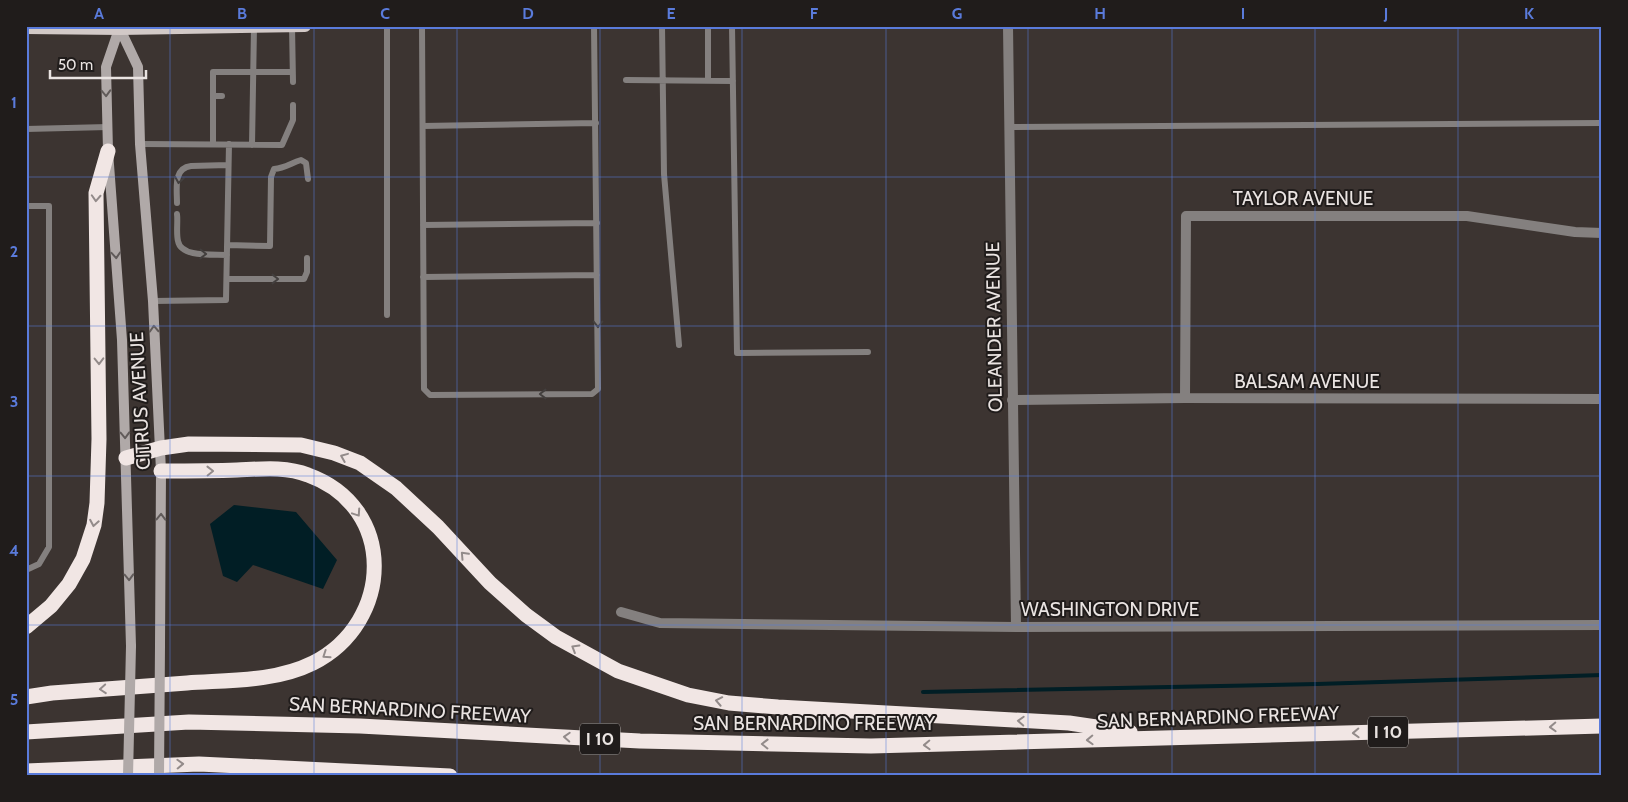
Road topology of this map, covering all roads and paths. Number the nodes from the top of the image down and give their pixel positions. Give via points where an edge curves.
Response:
1 (292, 26) edge
2 (305, 26) edge
3 (388, 26) edge
4 (422, 26) edge
5 (594, 26) edge
6 (662, 26) edge
7 (708, 26) edge
8 (732, 26) edge
9 (1008, 26) edge
10 (41, 27) edge
11 (222, 27) edge
12 (254, 27) edge
13 (26, 28) edge
14 (120, 28) edge
15 (253, 72) junction
16 (292, 72) junction
17 (626, 80) dead end
18 (663, 80) junction
19 (708, 80) junction
20 (733, 81) junction
21 (293, 82) dead end
22 (213, 96) junction
23 (222, 96) dead end
24 (293, 105) dead end
25 (213, 118) junction
26 (222, 118) dead end
27 (596, 123) junction
28 (1602, 123) edge
29 (423, 126) junction
30 (108, 127) junction
31 (1009, 127) junction
32 (26, 129) edge
33 (140, 144) junction
34 (213, 144) junction
35 (228, 144) junction
36 (252, 145) junction
37 (108, 151) junction
38 (228, 165) junction
39 (308, 179) dead end
40 (177, 203) dead end
41 (26, 206) edge
42 (178, 214) dead end
43 (597, 223) junction
44 (423, 225) junction
45 (1602, 233) edge
46 (227, 245) junction
47 (227, 254) junction
48 (308, 258) dead end
49 (598, 275) junction
50 (423, 277) junction
51 (227, 279) junction
52 (153, 302) junction
53 (387, 315) dead end
54 (679, 345) dead end
55 (868, 352) dead end
56 (1185, 398) junction
57 (1602, 399) edge
58 (1012, 400) junction
59 (160, 448) junction
60 (126, 458) junction
61 (161, 471) junction
62 (26, 570) edge
63 (621, 612) dead end
64 (1602, 625) edge
65 (26, 627) edge
66 (1016, 627) junction
67 (26, 697) edge
68 (1602, 726) edge
69 (26, 732) edge
70 (1174, 738) junction
71 (26, 771) edge
72 (128, 776) edge
73 (158, 776) edge
74 (450, 776) edge

1 - 2 main road
1 - 12 main road
1 - 16 lane
3 - 53 lane
4 - 29 lane
5 - 27 lane
6 - 18 lane
7 - 19 lane
8 - 20 lane
9 - 31 street, OLEANDER AVENUE
10 - 13 main road
10 - 14 main road
11 - 12 main road
11 - 14 main road
12 - 15 lane
14 -> 30 main road, CITRUS AVENUE via 106,67
14 - 33 main road, CITRUS AVENUE via 138,67
15 - 16 lane
15 - 22 lane via 213,72
15 - 36 lane
16 - 21 lane
17 - 18 lane
18 - 19 lane
18 - 54 lane via 664,174
19 - 20 lane
20 - 55 lane via 737,353
22 - 23 lane
22 - 25 lane
24 - 36 lane via 293,120 282,145
25 - 26 lane
25 - 34 lane
27 - 29 lane
27 - 43 lane
28 - 31 lane
29 - 44 lane
30 - 32 lane
30 - 37 main road, CITRUS AVENUE
31 - 58 street, OLEANDER AVENUE
33 - 34 lane
33 - 52 main road, CITRUS AVENUE
34 - 35 lane
35 - 36 lane
35 - 38 lane
37 -> 60 main road, CITRUS AVENUE via 122,340
37 -> 65 highway via 96,193 98,503 83,559 69,584 51,606
38 -> 40 lane via 191,166 180,170
38 - 46 lane
39 - 46 lane via 306,163 301,160 289,167 274,169 271,177 270,246
41 - 62 lane via 49,206 49,547 39,564
42 -> 47 lane via 181,248 190,254
43 - 44 lane
43 - 49 lane
44 - 50 lane
45 - 56 street, TAYLOR AVENUE via 1467,216 1186,216
46 - 47 lane
47 - 51 lane
51 -> 48 lane via 304,279 308,272
49 - 50 lane
49 -> 50 lane via 598,389 592,394 430,395 424,389
51 - 52 lane via 226,300
59 -> 52 main road, CITRUS AVENUE
56 - 57 street, BALSAM AVENUE
56 - 58 street, BALSAM AVENUE
58 - 66 street, OLEANDER AVENUE
59 - 60 highway
59 - 61 main road, CITRUS AVENUE
70 -> 59 highway via 1069,723 778,707 729,703 688,695 618,670 556,637 490,583 396,488 360,463 301,445 198,443
60 -> 72 main road, CITRUS AVENUE, bridge via 131,646
61 -> 67 highway via 283,470 313,477 337,491 360,517 374,551 374,583 362,618 329,653 282,674
73 -> 61 main road, CITRUS AVENUE, bridge
63 - 66 street, WASHINGTON DRIVE via 660,623
64 - 66 street, WASHINGTON DRIVE
68 -> 70 highway, SAN BERNARDINO FREEWAY / I 10
70 -> 69 highway, SAN BERNARDINO FREEWAY / I 10 via 871,746 640,741 360,726 190,722
71 -> 74 highway via 199,764

